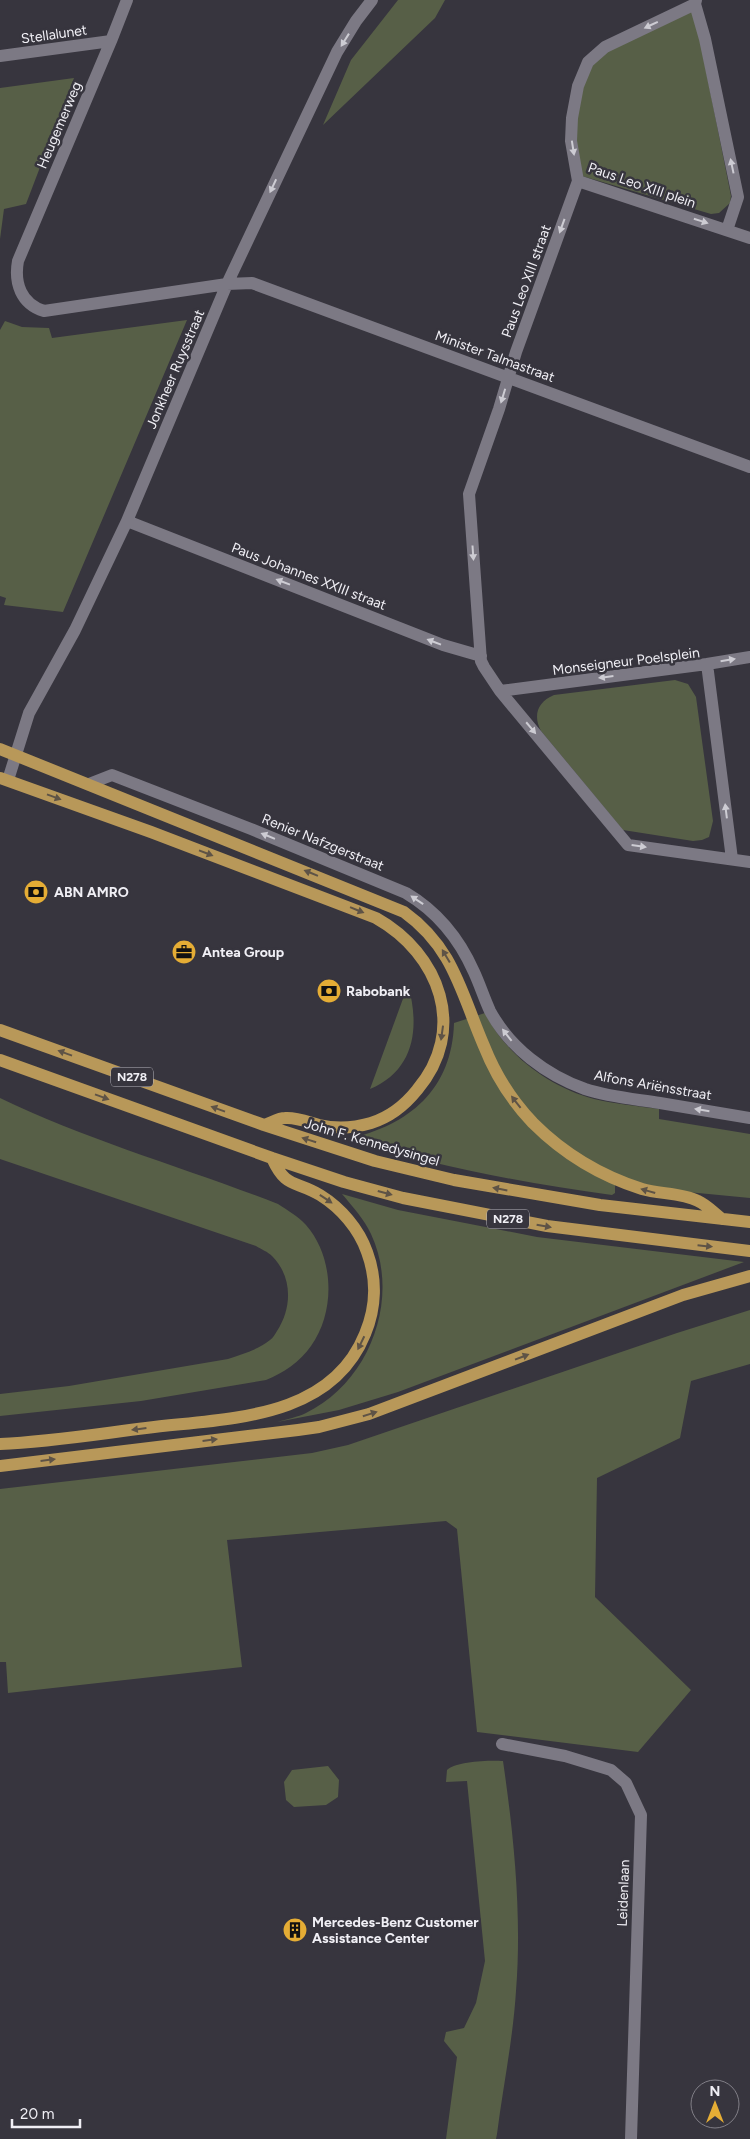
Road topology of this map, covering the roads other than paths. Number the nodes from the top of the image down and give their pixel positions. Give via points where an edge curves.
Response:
1 (127, 0) edge
2 (372, 0) edge
3 (696, 2) edge
4 (111, 41) junction
5 (0, 56) edge
6 (578, 181) junction
7 (727, 230) junction
8 (750, 238) edge
9 (18, 261) joint
10 (227, 284) junction
11 (509, 377) junction
12 (750, 467) edge
13 (127, 521) junction
14 (481, 656) junction
15 (750, 657) edge
16 (707, 664) junction
17 (500, 691) junction
18 (0, 749) edge
19 (16, 754) junction
20 (4, 779) edge
21 (89, 784) junction
22 (732, 859) junction
23 (750, 862) edge
24 (491, 1011) joint
25 (0, 1030) edge
26 (0, 1060) edge
27 (750, 1118) edge
28 (264, 1125) junction
29 (272, 1158) junction
30 (722, 1219) junction
31 (750, 1222) edge
32 (750, 1251) edge
33 (750, 1276) edge
34 (0, 1444) edge
35 (0, 1466) edge
36 (502, 1744) dead end
37 (631, 2139) edge

1 - 4 street, Heugemerweg
2 -> 10 street, Jonkheer Ruysstraat via 337,52
3 -> 6 street, Paus Leo XIII plein via 605,47 588,62 578,86 572,118 571,141
7 -> 3 street, Paus Leo XIII plein via 738,197
4 - 5 street, Stellalunet
4 - 9 street, Heugemerweg
6 -> 7 street, Paus Leo XIII plein
6 -> 11 street, Paus Leo XIII straat
7 - 8 street, Paus Leo XIII plein
9 - 10 street, Minister Talmastraat via 16,278 22,296 44,311
10 - 11 street, Minister Talmastraat via 255,284
10 - 13 street, Jonkheer Ruysstraat
11 - 12 street, Minister Talmastraat
11 -> 14 street, Paus Leo XIII straat via 469,494
14 -> 13 street, Paus Johannes XXIII straat via 443,645
13 - 19 street, Jonkheer Ruysstraat via 75,630 29,713
14 - 17 street via 484,668
16 -> 15 street
16 -> 17 street, Monseigneur Poelsplein
22 -> 16 street, Monseigneur Poelsplein
17 -> 22 street via 628,844
18 - 19 main road
19 - 20 street, Jonkheer Ruysstraat
19 - 21 main road
20 -> 28 main road via 376,918 400,933 419,954 439,990 443,1024 434,1064 413,1095 396,1111 357,1126 329,1127 291,1118
24 -> 21 street, Renier Nafzgerstraat via 454,935 419,900 252,829 112,775
30 -> 21 main road via 696,1200 640,1189 591,1168 534,1124 512,1098 491,1064 448,958 424,928 404,912
22 - 23 street
27 -> 24 street, Alfons Ariënsstraat via 608,1094 580,1086 553,1074 525,1054 507,1036
28 -> 25 main road, John F. Kennedysingel / N278
26 -> 29 main road, N278
30 -> 28 main road, John F. Kennedysingel / N278 via 600,1206 454,1180 375,1161
29 -> 32 main road, N278 via 344,1182 455,1209 547,1226
29 -> 34 main road via 282,1178 319,1194 338,1207 367,1252 374,1284 372,1313 361,1344 344,1370 309,1397 262,1412
30 - 31 main road, John F. Kennedysingel / N278
35 -> 33 main road via 298,1430 340,1422 399,1404 683,1295
36 - 37 street, Leidenlaan via 565,1756 611,1770 626,1784 641,1815

